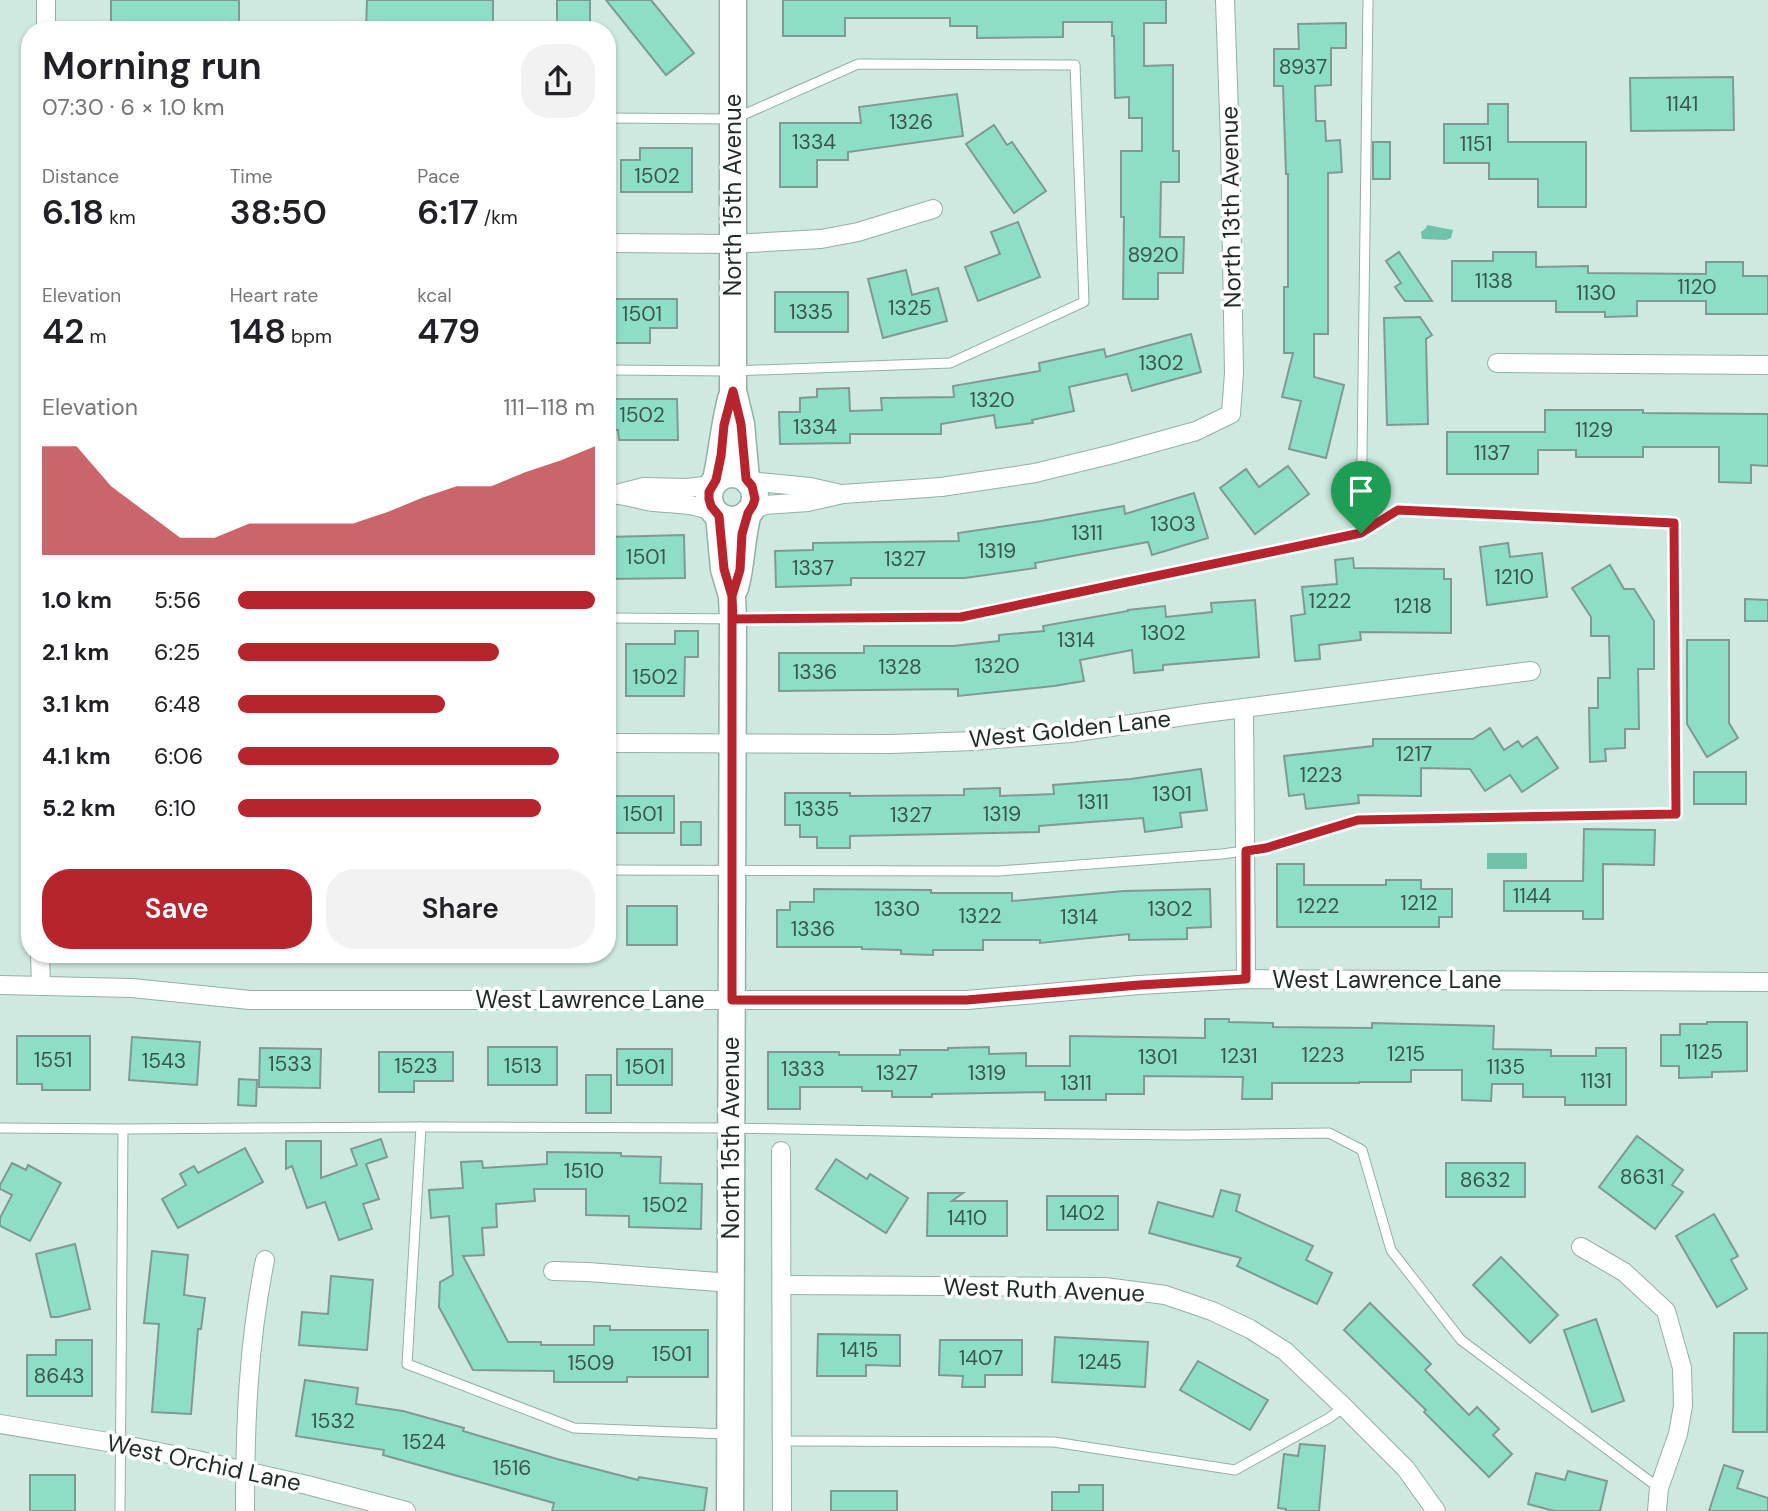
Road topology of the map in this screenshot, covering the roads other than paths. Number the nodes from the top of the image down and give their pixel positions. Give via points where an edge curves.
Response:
1 (46, 0) edge
2 (733, 0) edge
3 (1225, 0) edge
4 (1368, 0) edge
5 (46, 21) edge
6 (616, 118) edge
7 (734, 119) junction
8 (933, 209) dead end
9 (616, 243) edge
10 (733, 244) junction
11 (1497, 363) dead end
12 (1768, 365) edge
13 (616, 371) edge
14 (733, 381) junction
15 (747, 480) junction
16 (714, 483) junction
17 (616, 493) edge
18 (844, 494) junction
19 (616, 495) edge
20 (749, 512) junction
21 (717, 514) junction
22 (1361, 533) junction
23 (732, 608) junction
24 (616, 617) edge
25 (1531, 671) dead end
26 (1244, 708) junction
27 (616, 743) edge
28 (733, 743) junction
29 (1246, 851) junction
30 (616, 870) edge
31 (732, 870) junction
32 (40, 963) edge
33 (1246, 979) junction
34 (1768, 982) edge
35 (0, 985) edge
36 (41, 986) junction
37 (732, 1000) junction
38 (421, 1127) junction
39 (0, 1128) edge
40 (731, 1128) junction
41 (122, 1129) junction
42 (781, 1151) dead end
43 (1581, 1247) dead end
44 (265, 1261) dead end
45 (552, 1271) dead end
46 (731, 1283) junction
47 (782, 1285) junction
48 (1344, 1407) junction
49 (0, 1424) edge
50 (729, 1434) junction
51 (781, 1441) junction
52 (120, 1444) junction
53 (245, 1472) junction
54 (1660, 1488) junction
55 (120, 1511) edge
56 (245, 1511) edge
57 (406, 1511) edge
58 (730, 1511) edge
59 (782, 1511) edge
60 (1435, 1511) edge
61 (1657, 1511) edge

1 - 5 street
2 - 7 street, North 15th Avenue
3 - 18 street, North 13th Avenue via 1234,373 1231,414 1196,431 1035,473 941,487
4 - 22 lane
6 - 7 lane
7 - 10 street, North 15th Avenue
7 - 14 lane via 858,64 1075,65 1084,302 950,363
8 - 10 street via 821,239
9 - 10 street
10 - 14 street, North 15th Avenue
11 - 12 street
13 - 14 lane
14 - 15 street, North 15th Avenue
14 - 16 street, North 15th Avenue
15 - 16 street via 728,474
15 - 18 street
15 - 20 street, North 15th Avenue via 755,499
16 - 17 street
16 - 21 street, North 15th Avenue via 709,499
18 - 20 street via 765,505
19 - 21 street via 700,506
20 - 21 street via 733,519
20 - 23 street, North 15th Avenue
21 - 23 street, North 15th Avenue
22 - 23 lane via 961,617
22 - 29 lane via 1398,510 1674,523 1676,814 1358,820
23 - 24 lane
23 - 28 street, North 15th Avenue
25 - 26 street, West Golden Lane
26 - 28 street, West Golden Lane via 1070,733 974,741
26 - 29 street
27 - 28 street, West Golden Lane
28 - 31 street, North 15th Avenue
29 - 31 lane via 999,871
29 - 33 street
30 - 31 lane
31 - 37 street, North 15th Avenue
32 - 36 street
33 - 34 street, West Lawrence Lane
33 - 37 street, West Lawrence Lane via 967,1000
35 - 36 street, West Lawrence Lane
36 - 37 street, West Lawrence Lane via 132,988 250,1000
37 - 40 street, North 15th Avenue
38 - 40 lane
38 - 41 lane
38 - 50 lane via 408,1364 574,1427
39 - 41 lane
40 - 46 street, North 15th Avenue
40 - 54 lane via 1329,1133 1362,1150 1391,1251 1461,1340
41 - 52 lane
42 - 47 street, North 15th Avenue
43 - 54 street via 1624,1272 1665,1311 1682,1368 1683,1406
44 - 53 street via 248,1374
45 - 46 street
46 - 50 street, North 15th Avenue
47 - 48 street, West Ruth Avenue via 1105,1287 1165,1295 1250,1329 1285,1351
47 - 51 street, North 15th Avenue
48 - 51 lane via 1235,1470 1054,1442
48 - 60 street, West Ruth Avenue via 1406,1469
49 - 52 street, West Orchid Lane
50 - 58 street, North 15th Avenue
51 - 59 street, North 15th Avenue
52 - 53 street, West Orchid Lane
52 - 55 lane
53 - 56 street
53 - 57 street, West Orchid Lane
54 - 61 street

